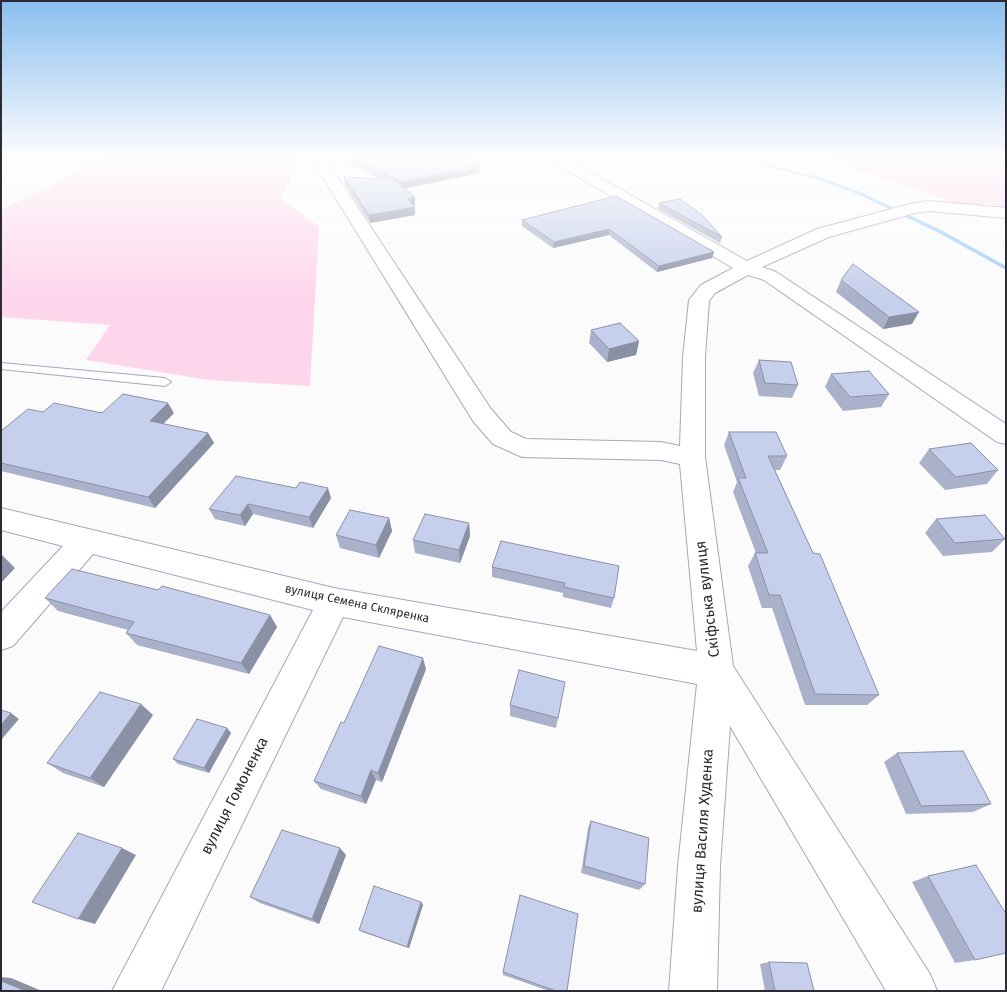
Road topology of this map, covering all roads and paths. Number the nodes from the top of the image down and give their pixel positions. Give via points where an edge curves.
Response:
1 (348, 204) edge
2 (636, 204) edge
3 (1006, 213) edge
4 (746, 268) junction
5 (1, 366) edge
6 (165, 382) dead end
7 (1006, 436) edge
8 (692, 457) junction
9 (1, 519) edge
10 (88, 539) junction
11 (334, 602) junction
12 (1, 636) edge
13 (716, 670) junction
14 (136, 991) edge
15 (693, 991) edge
16 (912, 991) edge

1 - 8 street via 482,415 502,438 522,448 661,452
2 - 4 street
3 - 4 street, Скіфська вулиця via 914,208 822,233
4 - 7 street via 770,276 799,294
4 - 8 street, Скіфська вулиця via 708,288 699,300
5 - 6 lane
8 - 13 street, Скіфська вулиця
9 - 10 street, вулиця Семена Скляренка
10 - 11 street, вулиця Семена Скляренка
10 - 12 street
11 - 13 street, вулиця Семена Скляренка
11 - 14 street, вулиця Гомоненка
13 - 15 street, вулиця Василя Худенка via 699,866
13 - 16 street, Скіфська вулиця

